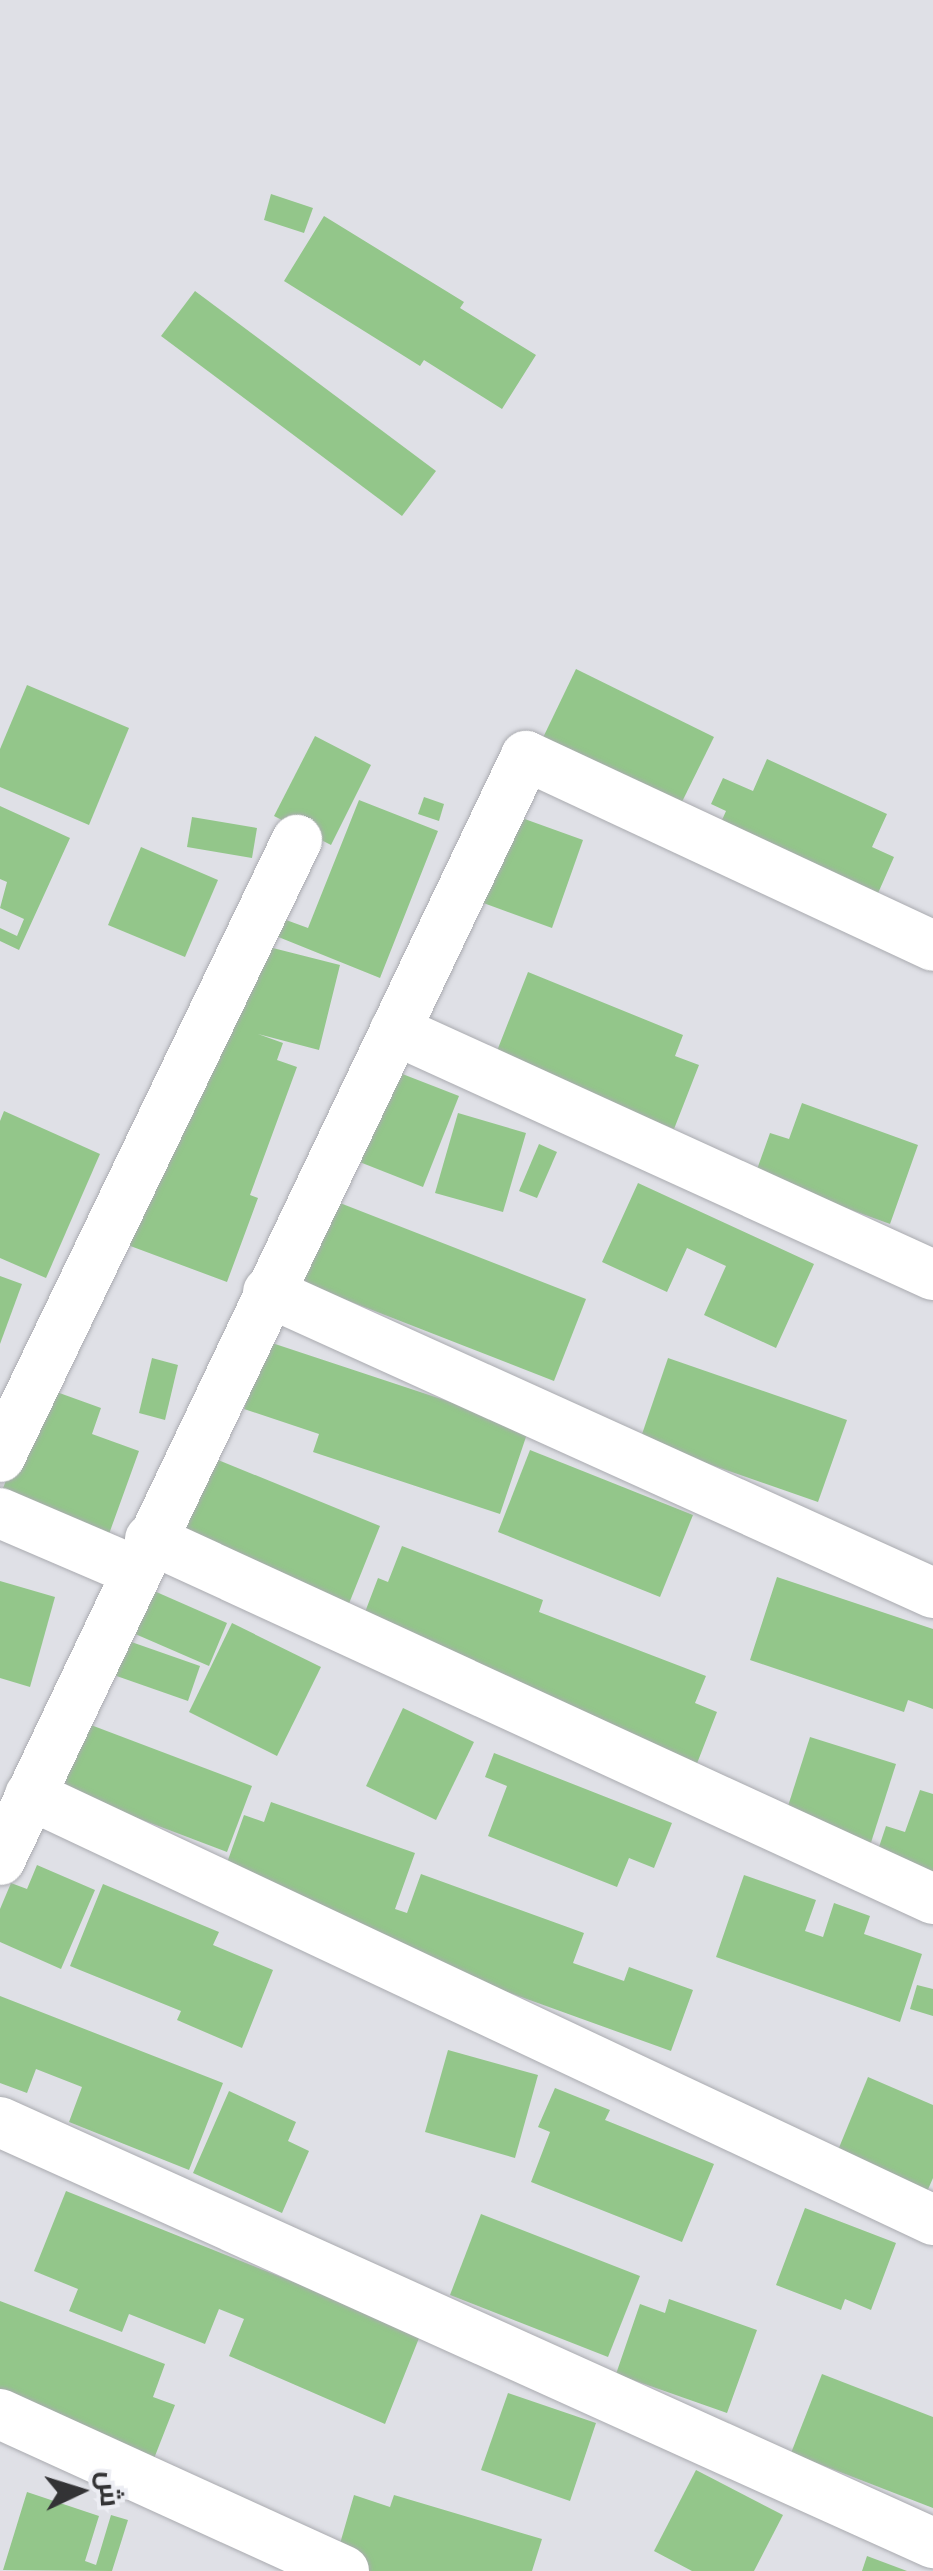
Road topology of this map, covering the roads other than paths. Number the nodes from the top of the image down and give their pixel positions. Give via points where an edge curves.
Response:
1 (298, 840) dead end
2 (933, 946) edge
3 (395, 1030) junction
4 (933, 1274) edge
5 (268, 1292) junction
6 (0, 1457) edge
7 (0, 1513) edge
8 (143, 1555) junction
9 (933, 1593) edge
10 (30, 1795) junction
11 (0, 1860) edge
12 (933, 1899) edge
13 (0, 2122) edge
14 (933, 2220) edge
15 (0, 2414) edge
16 (933, 2543) edge
17 (344, 2571) edge

1 - 6 street
2 - 3 street via 526,756
3 - 4 street
3 - 5 street
5 - 8 street
5 - 9 street
7 - 8 street
8 - 10 street
8 - 12 street
10 - 11 street
10 - 14 street
13 - 16 street
15 - 17 street

